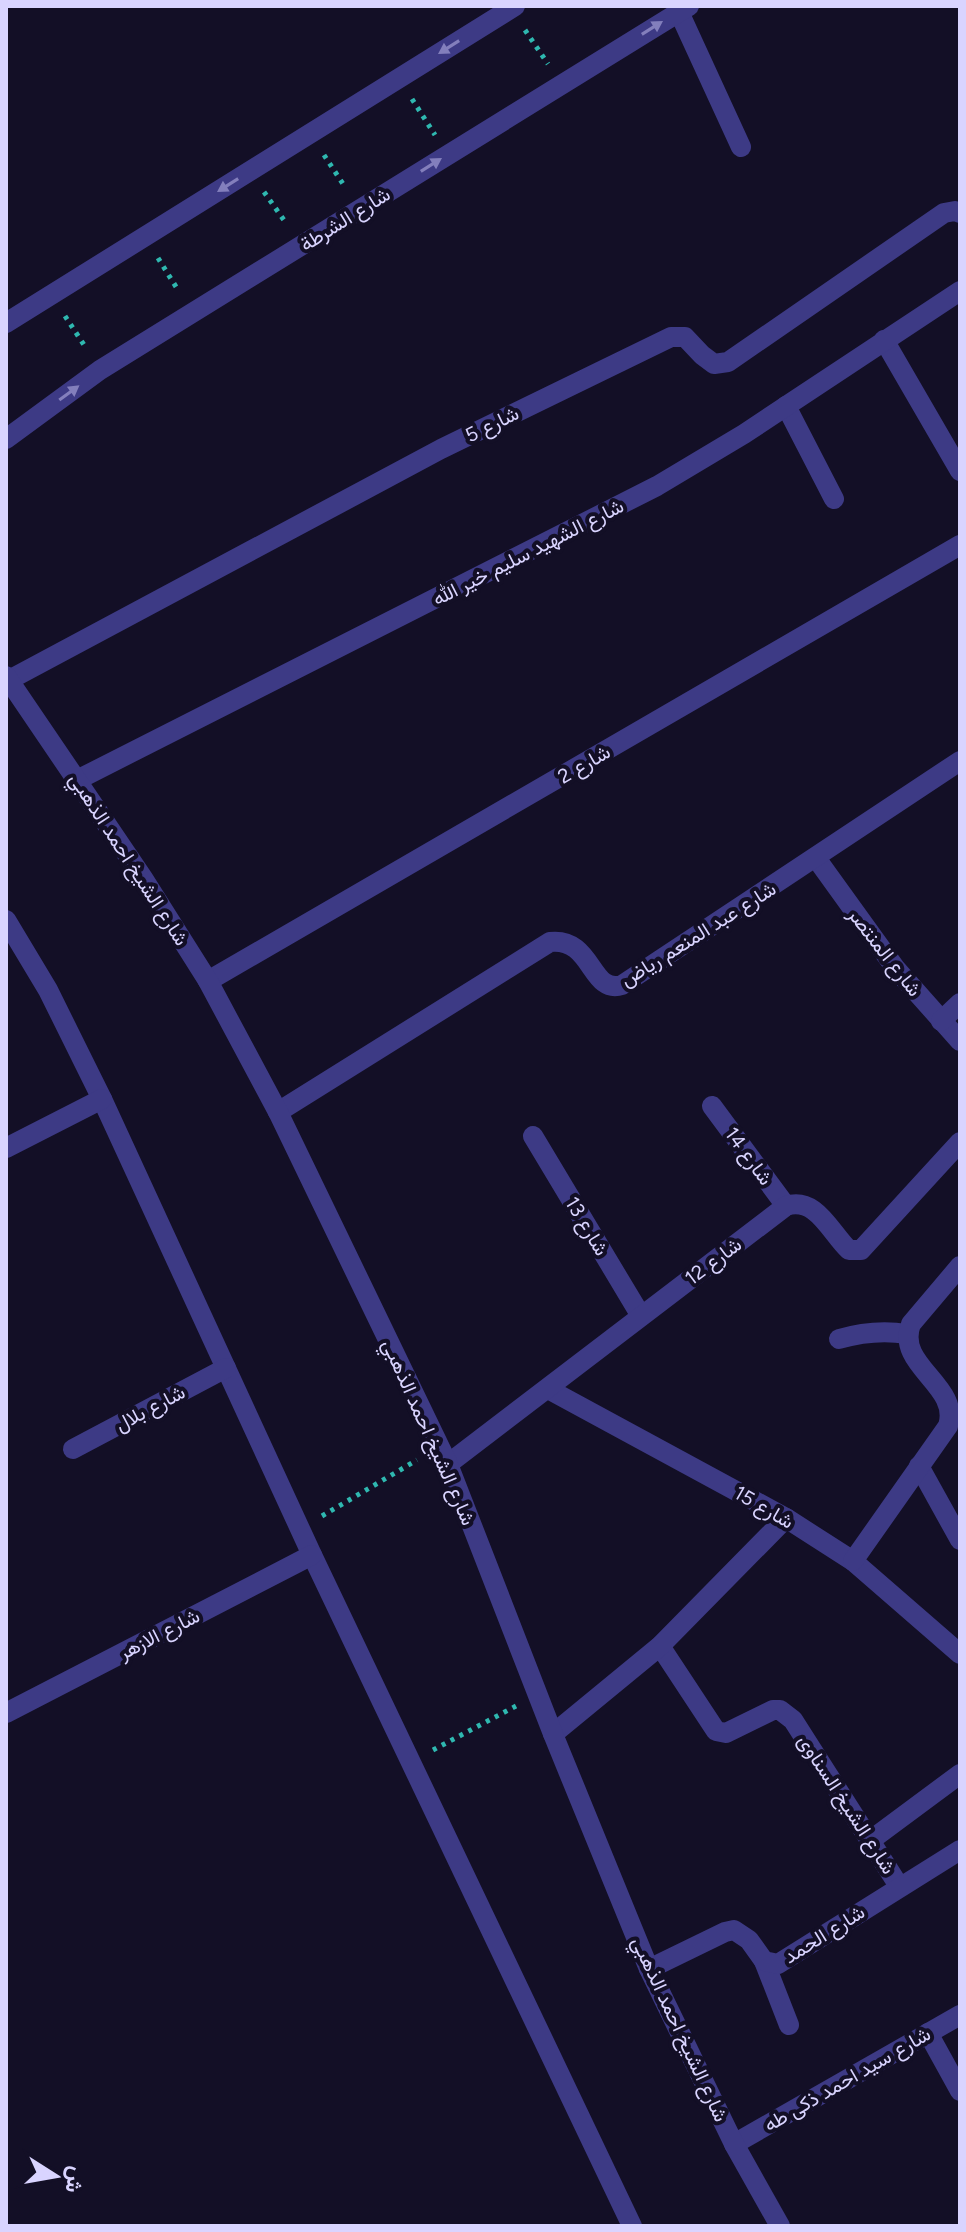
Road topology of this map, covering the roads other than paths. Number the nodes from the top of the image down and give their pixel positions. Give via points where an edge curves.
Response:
1 (513, 7) edge
2 (684, 9) edge
3 (741, 147) dead end
4 (960, 213) edge
5 (960, 291) edge
6 (6, 323) edge
7 (884, 340) junction
8 (786, 406) junction
9 (6, 439) edge
10 (960, 471) edge
11 (834, 499) dead end
12 (960, 545) edge
13 (7, 678) edge
14 (960, 761) edge
15 (77, 780) junction
16 (816, 858) junction
17 (6, 920) edge
18 (208, 981) junction
19 (960, 1003) edge
20 (941, 1021) junction
21 (960, 1041) edge
22 (102, 1099) junction
23 (712, 1106) dead end
24 (278, 1112) junction
25 (533, 1136) dead end
26 (960, 1142) edge
27 (6, 1148) edge
28 (786, 1206) junction
29 (960, 1266) edge
30 (641, 1316) junction
31 (907, 1334) junction
32 (839, 1339) dead end
33 (226, 1368) junction
34 (548, 1389) junction
35 (73, 1449) dead end
36 (444, 1455) junction
37 (919, 1466) junction
38 (786, 1518) junction
39 (960, 1540) edge
40 (312, 1555) junction
41 (853, 1561) junction
42 (660, 1646) junction
43 (960, 1654) edge
44 (6, 1713) edge
45 (553, 1734) junction
46 (960, 1774) edge
47 (871, 1840) junction
48 (960, 1850) edge
49 (899, 1886) junction
50 (764, 1961) junction
51 (649, 1969) junction
52 (960, 2015) edge
53 (789, 2025) dead end
54 (928, 2033) junction
55 (960, 2091) edge
56 (734, 2144) junction
57 (632, 2226) edge
58 (780, 2226) edge

1 -> 6 street
2 - 3 street
9 -> 2 street, شارع الشرطة via 100,370
4 - 13 street, شارع 5 via 944,213 728,362 714,364 685,337 671,337 441,449
5 - 7 street, شارع الشهيد سليم خير الله
7 - 8 street, شارع الشهيد سليم خير الله
7 - 10 street
8 - 11 street
8 - 15 street, شارع الشهيد سليم خير الله via 657,486
12 - 18 street, شارع 2
13 - 15 street, شارع الشيخ احمد الذهبي
14 - 16 street, شارع عبد المنعم رياض
15 - 18 street, شارع الشيخ احمد الذهبي
16 - 20 street, شارع المنتصر via 879,948
16 - 24 street, شارع عبد المنعم رياض via 615,987 603,982 572,944 550,942
17 - 22 street
18 - 24 street, شارع الشيخ احمد الذهبي
19 - 20 street
20 - 21 street, شارع المنتصر
22 - 27 street
22 - 33 street
23 - 28 street, شارع 14
24 - 36 street, شارع الشيخ احمد الذهبي
25 - 30 street, شارع 13
26 - 28 street via 861,1250 849,1250 806,1205
28 - 30 street, شارع 12
29 - 31 street
30 - 34 street, شارع 12
31 - 32 street via 861,1332
31 - 37 street via 911,1354 946,1400 950,1417
33 - 35 street, شارع بلال
33 - 40 street
34 - 36 street, شارع 12
34 - 38 street, شارع 15
36 - 45 street, شارع الشيخ احمد الذهبي
37 - 39 street
37 - 41 street
38 - 41 street, شارع 15
38 - 42 street
40 - 44 street, شارع الازهر
40 - 57 street
41 - 43 street, شارع 15
42 - 45 street
42 - 47 street, شارع الشيخ السناوى via 716,1731 726,1733 773,1710 793,1720
45 - 51 street, شارع الشيخ احمد الذهبي
46 - 47 street
47 - 49 street, شارع الشيخ السناوى
48 - 49 street, شارع الحمد
49 - 50 street, شارع الحمد via 785,1961
50 - 51 street, شارع الحمد via 734,1930
50 - 53 street
51 - 56 street, شارع الشيخ احمد الذهبي
52 - 54 street, شارع سيد احمد ذكى طه
54 - 55 street
54 - 56 street, شارع سيد احمد ذكى طه
56 - 58 street, شارع الشيخ احمد الذهبي

